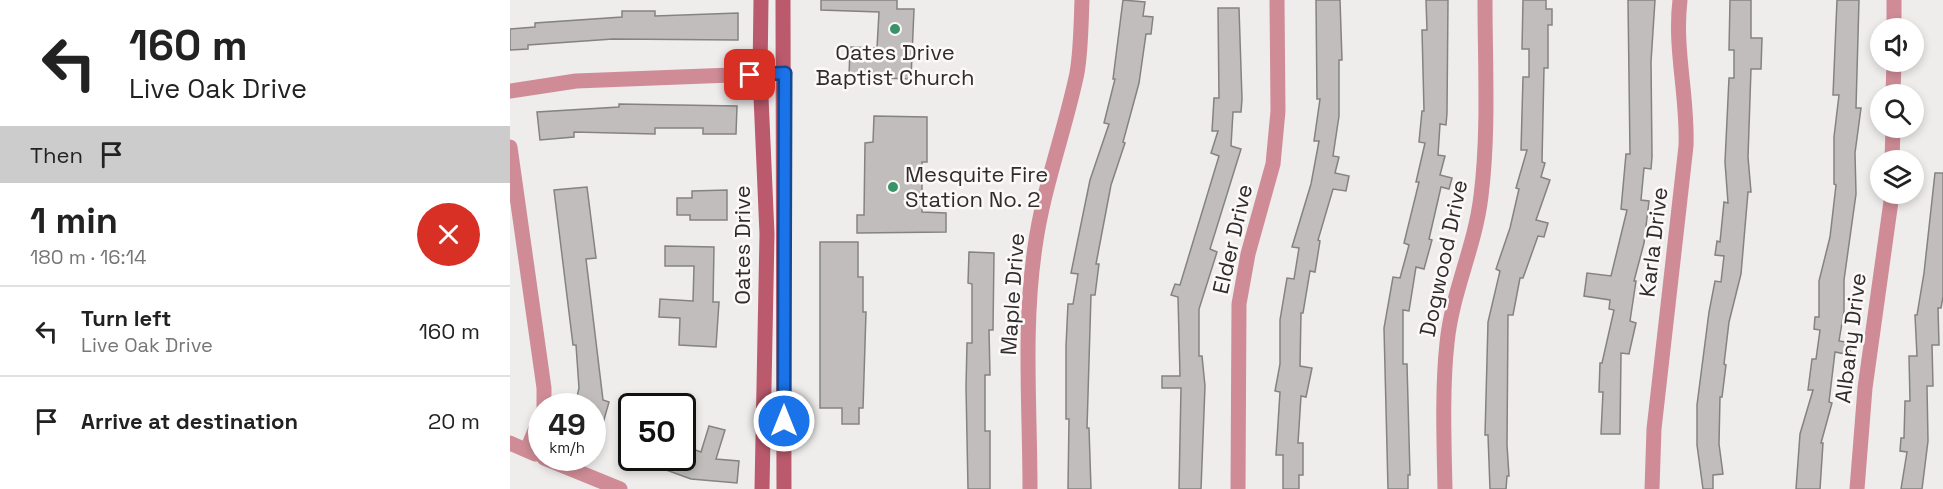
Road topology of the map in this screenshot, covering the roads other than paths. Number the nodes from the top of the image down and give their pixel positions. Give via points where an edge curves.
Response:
1 (761, 0) edge
2 (783, 0) edge
3 (1082, 0) edge
4 (1277, 0) edge
5 (1485, 0) edge
6 (1680, 0) edge
7 (1894, 0) edge
8 (1894, 18) edge
9 (785, 73) junction
10 (760, 74) junction
11 (510, 92) edge
12 (510, 147) edge
13 (1891, 204) edge
14 (544, 393) edge
15 (510, 443) edge
16 (527, 450) edge
17 (577, 471) edge
18 (620, 489) edge
19 (762, 489) edge
20 (784, 489) edge
21 (1030, 489) edge
22 (1238, 489) edge
23 (1445, 489) edge
24 (1652, 489) edge
25 (1857, 489) edge

1 - 10 main road, Oates Drive
2 - 9 main road, Oates Drive
3 - 21 street, Maple Drive via 1077,72 1045,197 1030,288
4 - 22 street, Elder Drive via 1278,111 1273,164 1248,254 1239,304
5 - 23 street, Dogwood Drive via 1485,148 1481,197 1446,344
6 - 24 street, Karla Drive via 1679,61 1687,113 1686,146 1654,429
7 - 8 street
9 - 10 street
9 - 20 main road, Oates Drive
10 - 11 street via 576,81
10 - 19 main road, Oates Drive via 767,234
12 - 14 street
13 - 25 street, Albany Drive via 1865,388
15 - 16 street
17 - 18 street

